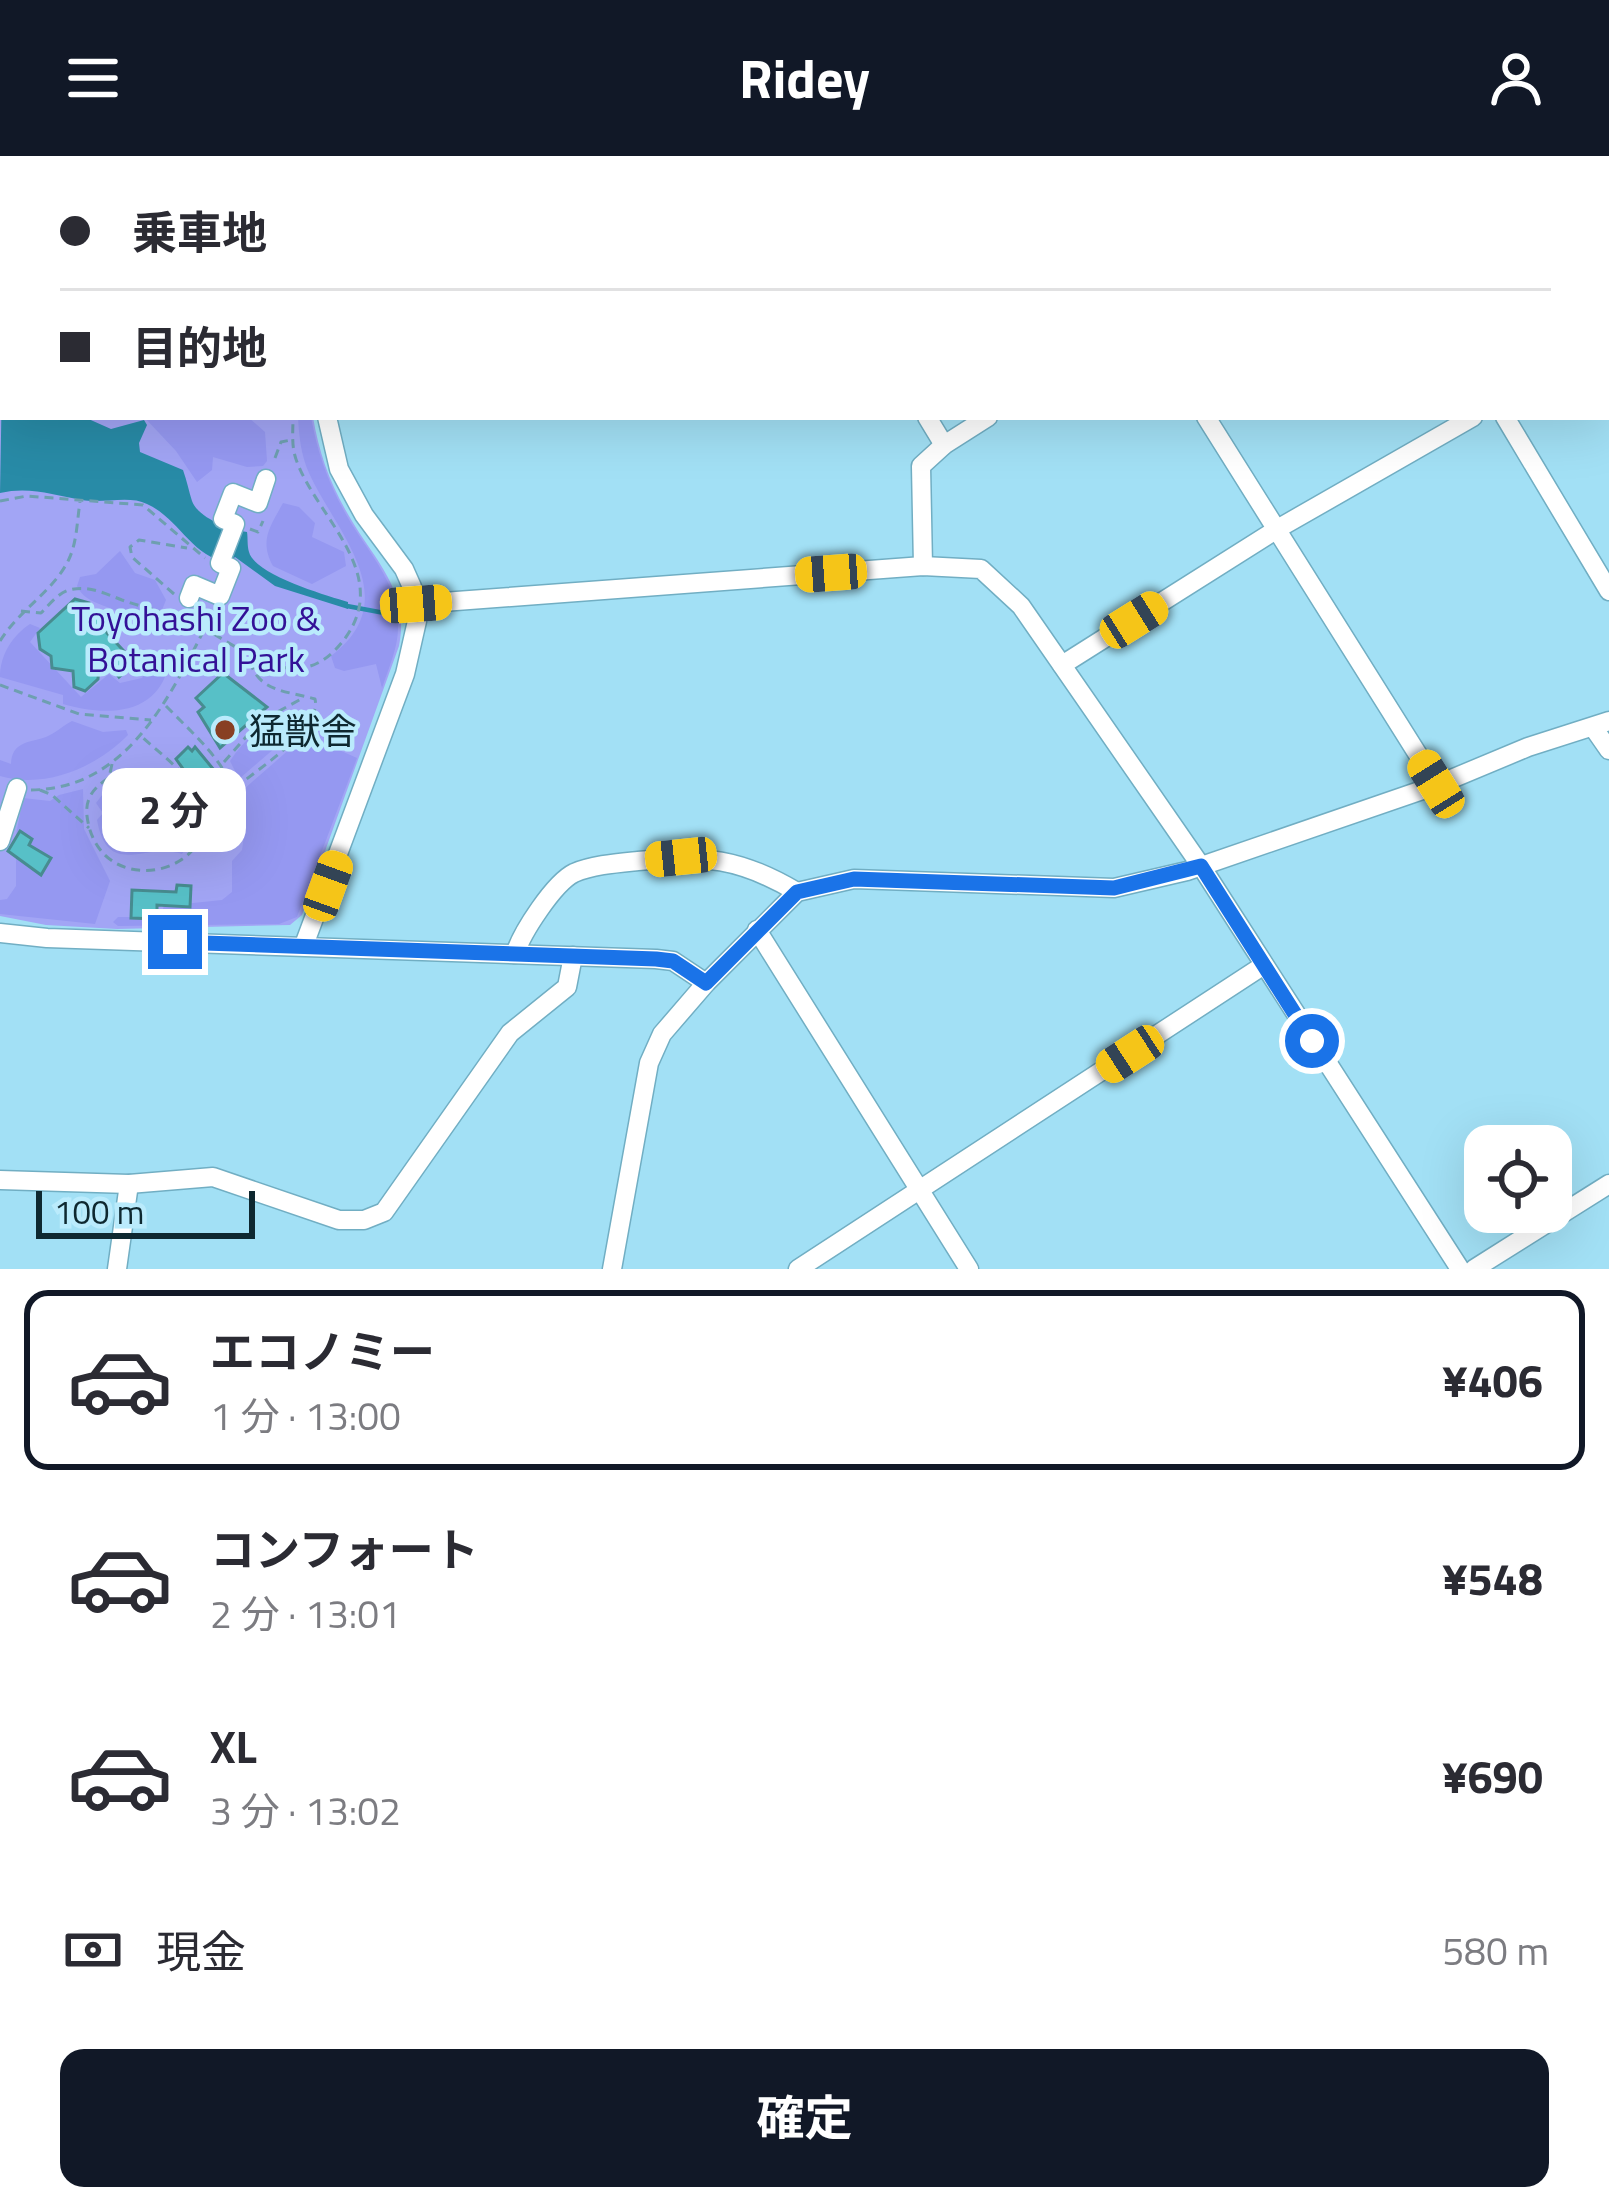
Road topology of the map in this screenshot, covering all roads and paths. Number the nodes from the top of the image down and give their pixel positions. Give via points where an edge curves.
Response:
1 (293, 420) edge
2 (329, 420) edge
3 (928, 420) edge
4 (983, 420) edge
5 (1208, 420) edge
6 (1468, 420) edge
7 (1507, 420) edge
8 (291, 440) junction
9 (944, 445) junction
10 (275, 458) dead end
11 (266, 479) dead end
12 (0, 501) edge
13 (80, 502) junction
14 (1279, 528) junction
15 (189, 548) junction
16 (210, 560) dead end
17 (923, 566) junction
18 (1609, 591) edge
19 (183, 598) joint
20 (416, 604) junction
21 (21, 610) junction
22 (204, 631) junction
23 (0, 640) edge
24 (250, 656) junction
25 (1062, 665) junction
26 (0, 685) edge
27 (305, 696) junction
28 (165, 705) junction
29 (153, 720) junction
30 (1601, 724) edge
31 (140, 735) junction
32 (1609, 750) edge
33 (112, 764) junction
34 (223, 764) junction
35 (1436, 784) junction
36 (16, 788) joint
37 (235, 788) junction
38 (39, 790) junction
39 (90, 830) junction
40 (197, 840) junction
41 (0, 841) edge
42 (1201, 866) junction
43 (797, 892) junction
44 (757, 930) junction
45 (0, 933) edge
46 (304, 945) junction
47 (515, 954) junction
48 (573, 956) junction
49 (1264, 965) junction
50 (706, 983) junction
51 (0, 1180) edge
52 (129, 1184) junction
53 (1609, 1184) edge
54 (920, 1187) junction
55 (118, 1269) edge
56 (613, 1269) edge
57 (798, 1269) edge
58 (969, 1269) edge
59 (1460, 1269) edge
60 (1474, 1269) edge

1 - 8 path
2 - 20 street via 348,489 404,569
3 - 9 street
4 - 9 street
5 - 14 street
6 - 14 street
7 - 18 street
8 - 10 path via 281,442
8 - 24 path via 355,563 359,607 347,636 319,661 275,669
9 - 17 street via 921,466
11 - 19 street via 258,502 233,493 223,519 236,524 220,563 231,568 220,596 194,585
12 - 13 path
13 - 15 path via 143,506
13 - 21 path via 71,555
14 - 25 street
14 - 35 street
15 - 16 path
15 - 19 path via 139,540 129,550
17 - 20 street
17 - 25 street via 981,569 1022,606
20 - 46 street via 412,652
21 - 22 path via 41,613 64,591 90,588
21 - 23 path
22 - 24 path
22 - 28 path
24 - 27 path via 259,680
25 - 42 street
26 - 29 path via 79,714
27 - 34 path via 259,722
27 - 37 path via 317,704 315,716
28 - 29 path
28 - 34 path
29 - 31 path
30 - 32 street
30 - 35 street
31 - 33 path
31 - 40 path via 194,790
33 - 38 path
33 - 39 path via 88,801
34 - 37 path
35 - 42 street
36 - 38 path
36 - 41 street
37 - 40 path via 237,842
38 - 39 path
39 - 40 path via 111,858 146,872 173,867
42 - 43 street via 1114,888 854,879
42 - 49 street
43 - 44 street
43 - 47 street via 720,858 617,863 572,874 522,932
44 - 50 street
44 - 54 street
45 - 46 street
46 - 47 street
47 - 48 street
48 - 50 street via 673,961
48 - 52 street via 567,987 510,1033 384,1212 340,1220 213,1177
49 - 54 street
49 - 59 street
50 - 56 street via 662,1034 649,1063
51 - 52 street
52 - 55 street
53 - 60 street
54 - 57 street
54 - 58 street

